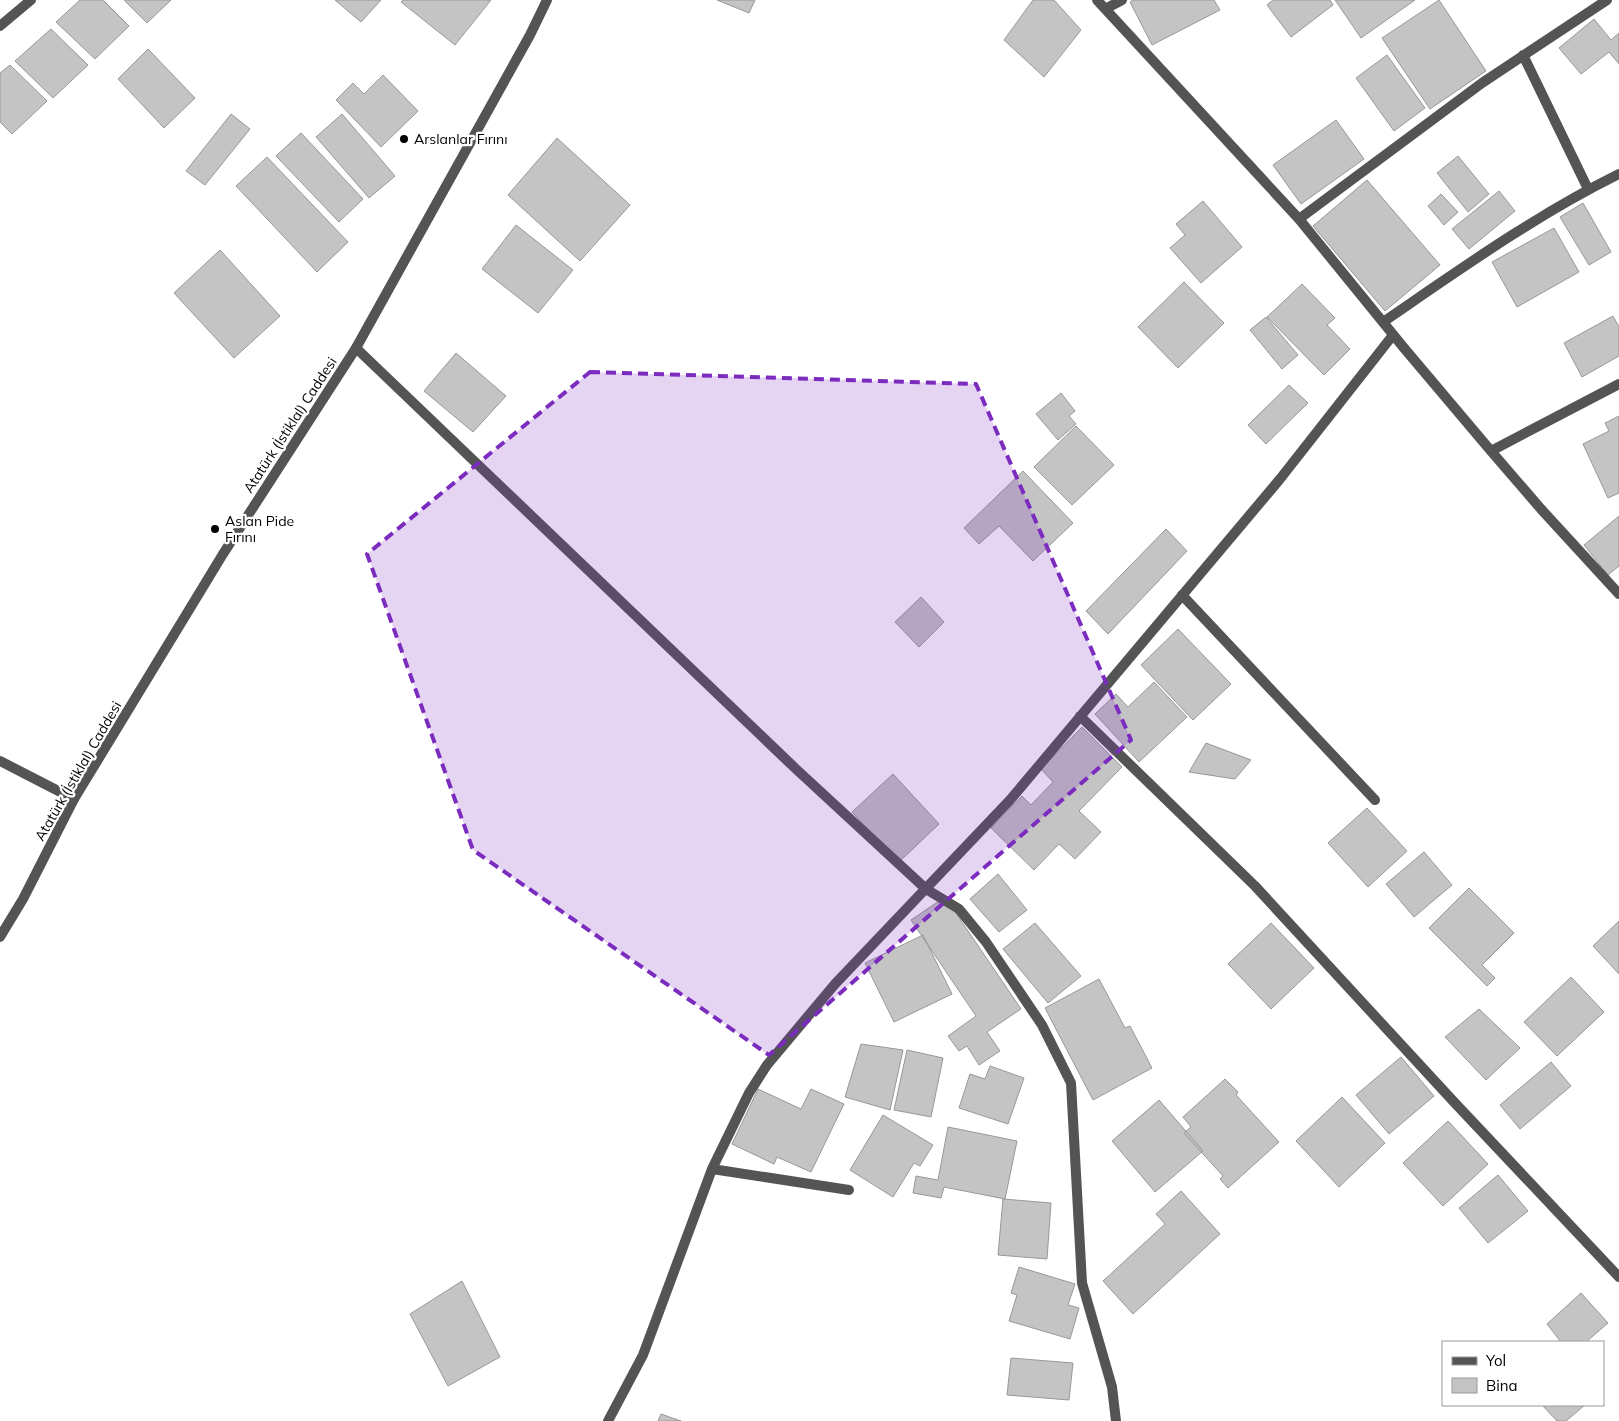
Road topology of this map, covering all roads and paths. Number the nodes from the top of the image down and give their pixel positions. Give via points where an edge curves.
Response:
1 (31, 0) edge
2 (547, 0) edge
3 (1098, 0) edge
4 (1122, 0) edge
5 (1607, 0) edge
6 (1107, 8) junction
7 (0, 26) edge
8 (1523, 55) junction
9 (1619, 174) edge
10 (1588, 189) junction
11 (1299, 219) junction
12 (1383, 322) junction
13 (1393, 335) junction
14 (356, 348) junction
15 (1619, 384) edge
16 (1491, 451) junction
17 (1619, 594) edge
18 (1182, 595) junction
19 (1080, 716) junction
20 (0, 761) edge
21 (74, 799) junction
22 (1376, 800) dead end
23 (926, 889) junction
24 (0, 937) edge
25 (712, 1169) junction
26 (849, 1190) dead end
27 (1619, 1277) edge
28 (608, 1421) edge
29 (1116, 1421) edge

1 - 7 street
2 - 14 street, Atatürk (İstiklal) Caddesi
3 - 6 street
4 - 6 street
5 - 8 street
6 - 11 street
8 - 10 street
8 - 11 street
9 - 10 street
10 - 12 street via 1475,259
11 - 12 street
12 - 13 street
13 - 16 street
13 - 18 street via 1280,479
14 - 21 street, Atatürk (İstiklal) Caddesi via 223,554
14 - 23 street
15 - 16 street
16 - 17 street
18 - 19 street
18 - 22 street
19 - 23 street via 1010,800
19 - 27 street via 1255,886
20 - 21 street
21 - 24 street, Atatürk (İstiklal) Caddesi
23 - 25 street via 835,984 768,1065 749,1093
23 - 29 street via 959,909 986,942 1042,1024 1071,1083 1082,1282 1112,1387
25 - 26 street
25 - 28 street via 643,1355

